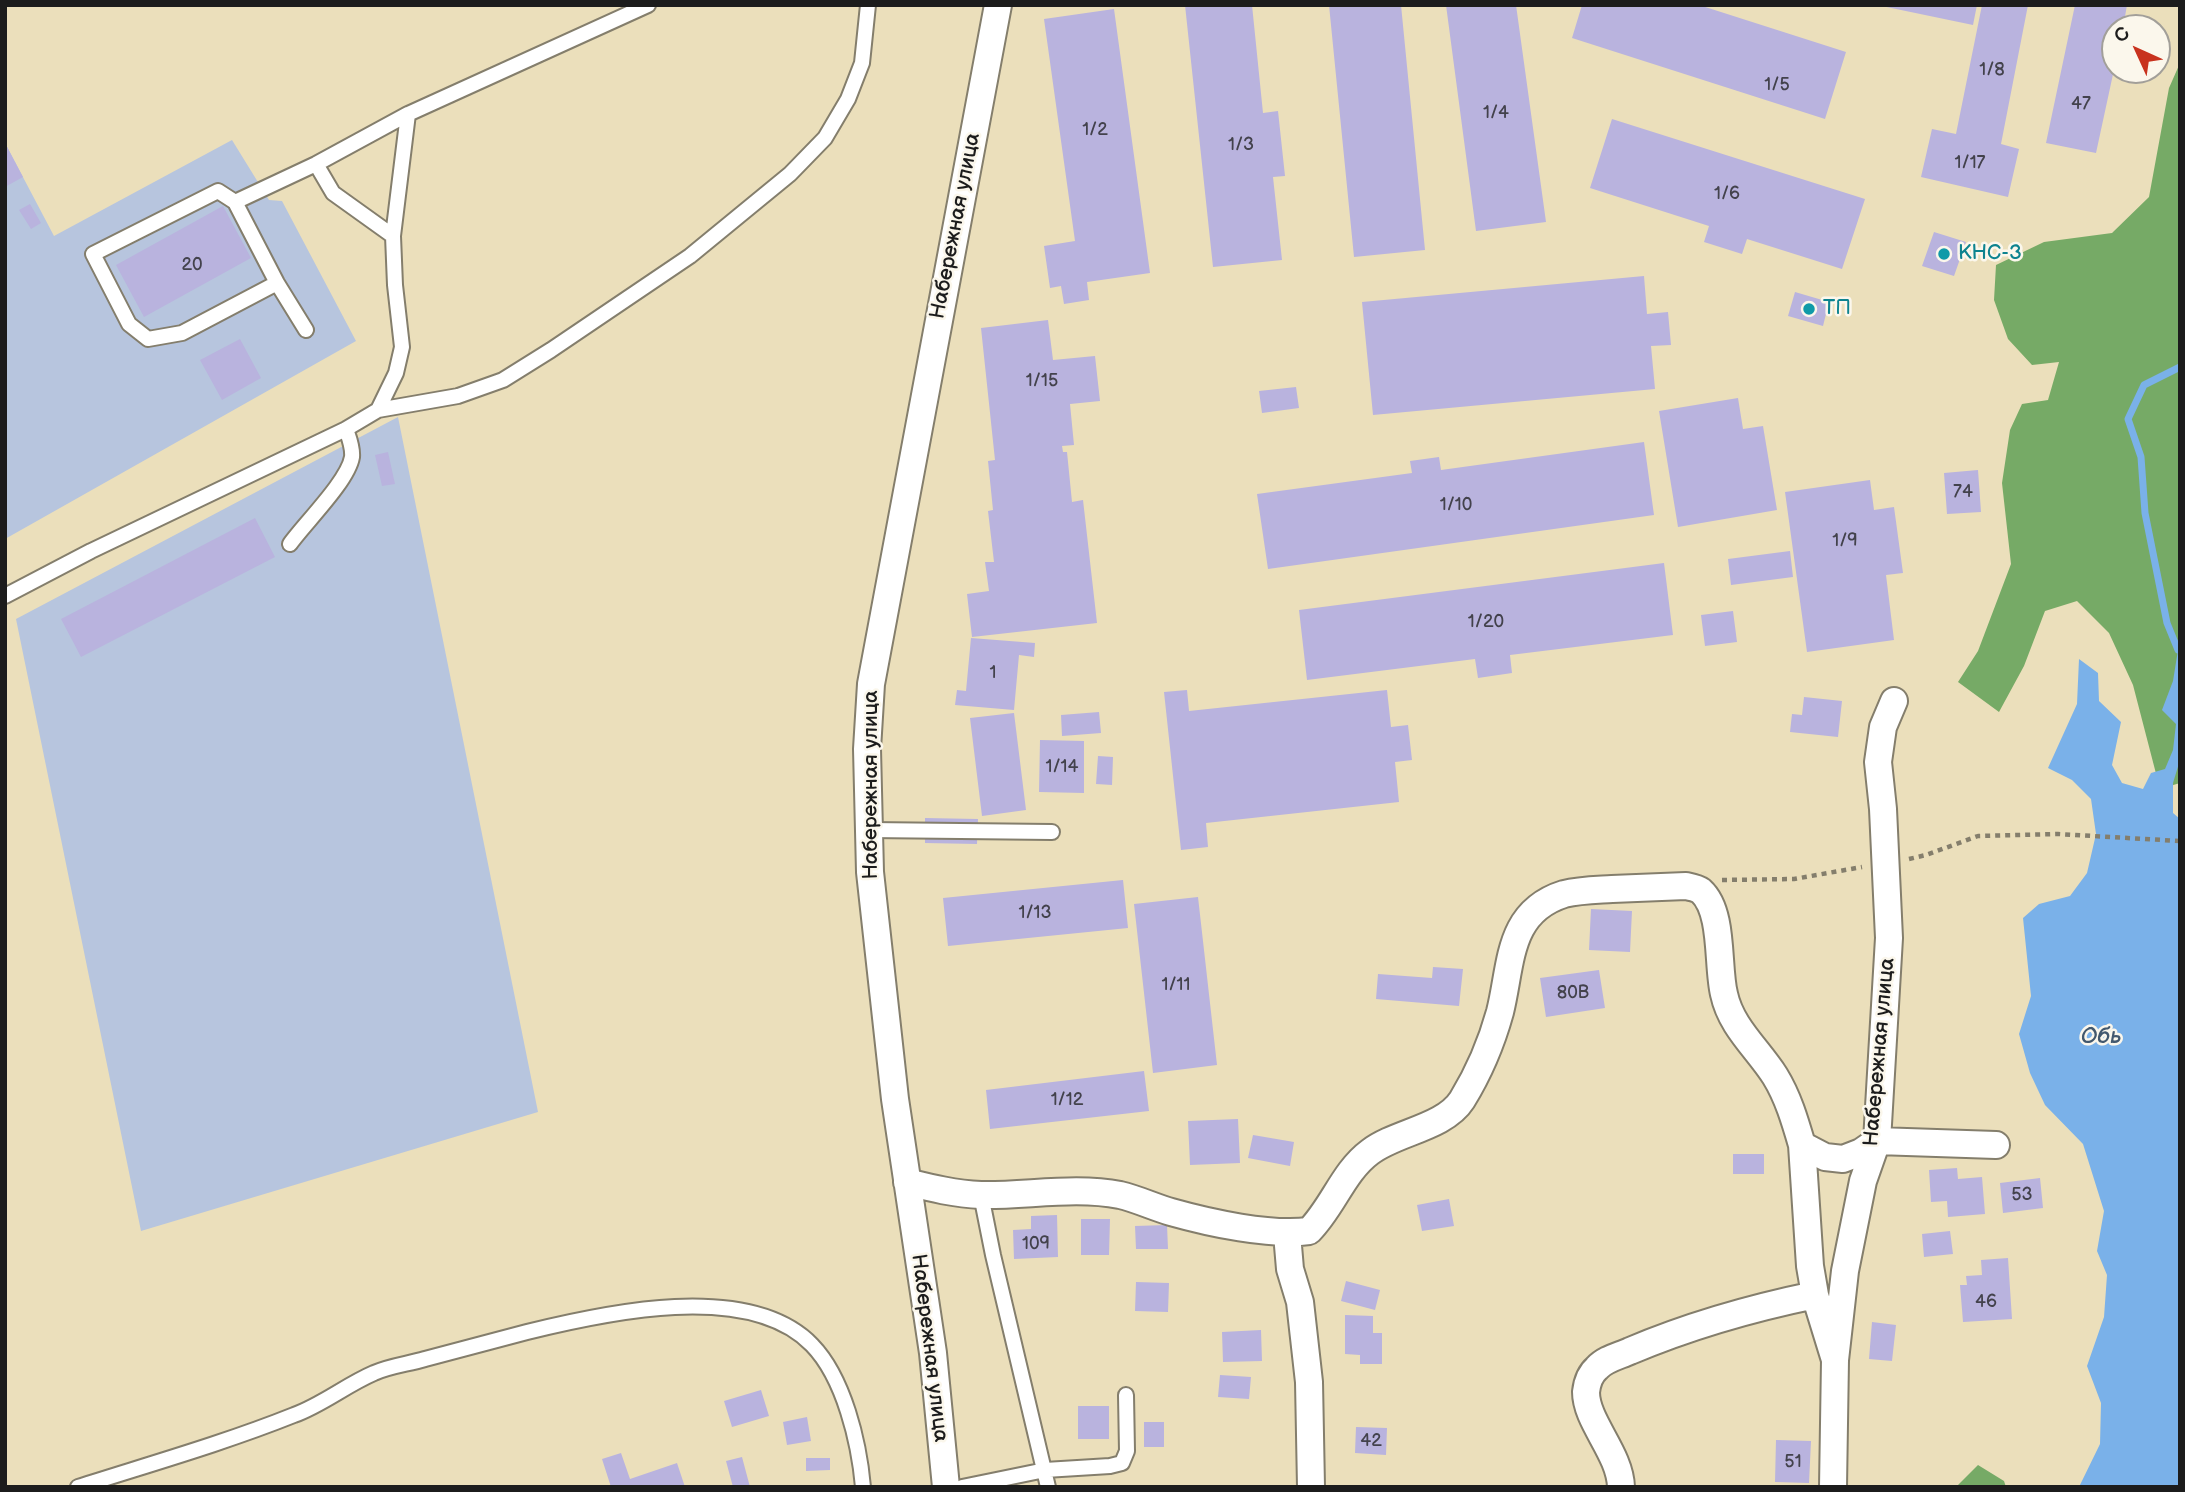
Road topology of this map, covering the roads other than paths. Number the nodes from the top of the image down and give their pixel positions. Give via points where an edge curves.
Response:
1 (648, 5) edge
2 (868, 5) edge
3 (998, 5) edge
4 (408, 114) junction
5 (316, 164) junction
6 (235, 202) junction
7 (393, 236) junction
8 (277, 284) junction
9 (306, 330) dead end
10 (378, 410) junction
11 (346, 429) junction
12 (290, 544) dead end
13 (5, 596) edge
14 (1895, 701) dead end
15 (869, 830) junction
16 (1052, 832) dead end
17 (1877, 1141) junction
18 (1802, 1145) junction
19 (1996, 1145) dead end
20 (907, 1182) junction
21 (981, 1195) junction
22 (1287, 1234) junction
23 (1815, 1295) junction
24 (1835, 1360) junction
25 (1126, 1395) dead end
26 (1045, 1470) junction
27 (78, 1487) edge
28 (863, 1487) edge
29 (946, 1487) edge
30 (962, 1487) edge
31 (1048, 1487) edge
32 (1311, 1487) edge
33 (1621, 1487) edge
34 (1833, 1487) edge

1 - 4 lane
2 - 10 lane via 862,63 848,99 825,138 790,174 690,256 503,380 458,396
3 - 15 street, Набережная улица via 871,684
4 - 5 lane
4 - 7 lane
5 - 6 lane
5 - 7 lane via 333,193
6 - 8 lane
6 - 8 lane via 218,191 93,254 129,324 148,338 182,333
7 - 10 lane via 402,347 396,373
8 - 9 lane
10 - 11 lane
11 - 12 lane via 352,458 335,489
11 - 13 lane
14 - 17 street, Набережная улица via 1883,727 1878,762 1889,938
15 - 16 lane
15 - 20 street, Набережная улица via 882,991
17 - 18 street via 1843,1159 1825,1157
17 - 19 street
17 - 24 street, Набережная улица via 1863,1181 1845,1271
18 - 22 street via 1786,1095 1732,1015 1724,994 1712,906 1700,890 1686,886 1584,890 1546,902 1530,913 1520,930 1499,1014 1460,1103 1436,1121 1372,1150 1353,1167 1309,1231
18 - 23 street
20 - 21 street
20 - 29 street, Набережная улица via 933,1353
21 - 22 street via 1075,1192 1121,1196 1174,1213
21 - 26 lane
22 - 32 street via 1309,1382
23 - 24 street
23 - 33 street via 1654,1340 1597,1368 1589,1378 1587,1401 1615,1460
24 - 34 street, Набережная улица
25 - 26 lane via 1127,1451 1122,1463
26 - 30 lane
26 - 31 lane
27 - 28 lane via 298,1414 374,1373 587,1317 662,1307 745,1311 784,1326 811,1344 830,1369 848,1410

